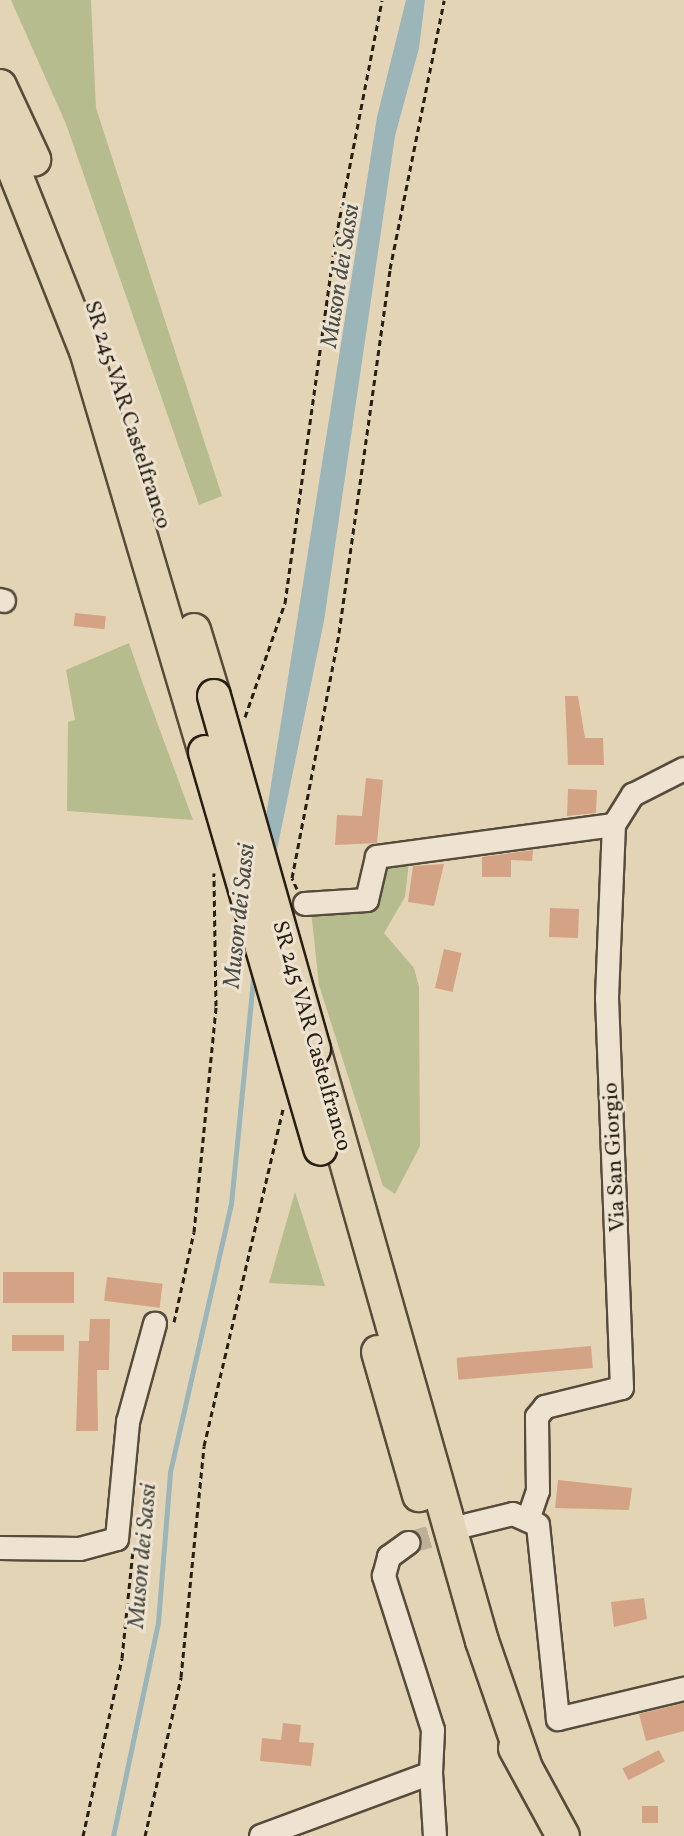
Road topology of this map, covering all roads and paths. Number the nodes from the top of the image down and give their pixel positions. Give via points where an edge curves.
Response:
1 (0, 86) edge
2 (0, 135) edge
3 (684, 769) edge
4 (614, 825) junction
5 (305, 904) dead end
6 (155, 1324) dead end
7 (529, 1517) junction
8 (468, 1525) tunnel mouth
9 (408, 1543) tunnel mouth
10 (0, 1548) edge
11 (684, 1689) edge
12 (525, 1765) junction
13 (431, 1773) junction
14 (261, 1836) edge
15 (435, 1836) edge
16 (563, 1836) edge

1 - 12 highway, SR 245 VAR Castelfranco, bridge via 108,352 214,696 482,1641
2 - 12 highway, SR 245 VAR Castelfranco, bridge via 86,351 471,1658
3 - 4 street via 633,795
4 - 5 street via 377,857 367,900
4 - 7 street, Via San Giorgio via 607,998 625,1373 611,1395 545,1407 537,1417 538,1491
6 - 10 street via 128,1422 117,1539 80,1549
7 - 8 street
7 - 11 street via 543,1553 558,1719
9 - 13 street via 389,1557 384,1576 433,1730
12 - 16 highway, SR 245 VAR Castelfranco
13 - 14 street
13 - 15 street

